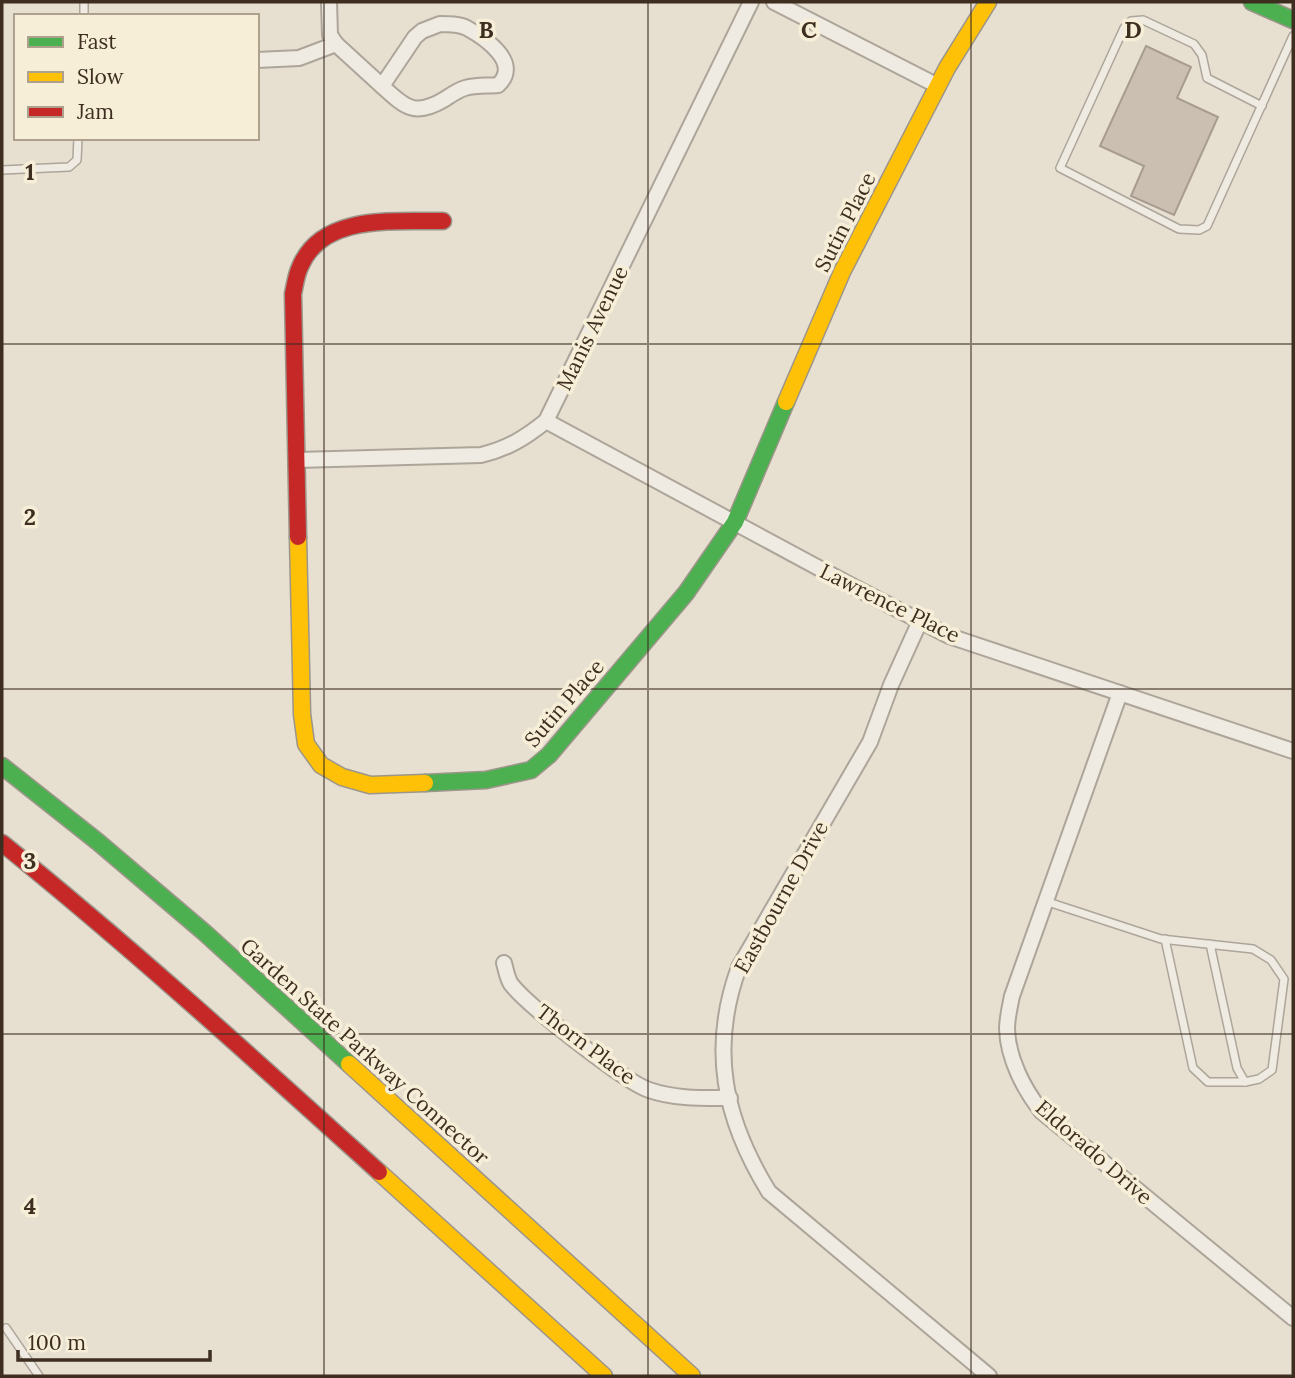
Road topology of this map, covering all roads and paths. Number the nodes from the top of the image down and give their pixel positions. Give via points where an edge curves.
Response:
1 (329, 2) edge
2 (751, 2) edge
3 (774, 2) edge
4 (988, 2) edge
5 (1252, 2) edge
6 (1293, 23) edge
7 (336, 44) junction
8 (259, 60) edge
9 (382, 86) junction
10 (938, 86) junction
11 (1262, 106) junction
12 (78, 140) edge
13 (2, 170) edge
14 (443, 221) dead end
15 (546, 421) junction
16 (297, 460) junction
17 (735, 523) junction
18 (920, 621) junction
19 (1120, 693) junction
20 (1293, 751) edge
21 (2, 766) edge
22 (2, 843) edge
23 (1045, 901) junction
24 (1165, 939) junction
25 (1210, 944) junction
26 (505, 963) dead end
27 (1245, 1082) junction
28 (730, 1098) junction
29 (1293, 1318) edge
30 (6, 1328) dead end
31 (39, 1376) edge
32 (604, 1376) edge
33 (692, 1376) edge
34 (989, 1376) edge

1 - 7 street via 330,35
2 - 15 street, Manis Avenue
3 - 10 street
4 - 10 main road, Sutin Place
5 - 6 main road
6 - 11 lane
7 - 8 street via 299,58
7 - 9 street
9 - 9 street via 404,106 420,110 464,88 498,85 507,66 503,56 467,28 440,24 415,37
10 - 17 main road, Sutin Place via 842,272
11 - 11 lane via 1207,226 1199,230 1179,229 1060,168 1131,21 1143,20 1194,44 1202,55 1207,78
12 - 13 lane via 77,160 69,167
14 - 16 main road, Sutin Place via 336,229 319,239 302,260 293,294
15 - 16 street, Manis Avenue via 523,440 481,456
15 - 17 street, Lawrence Place
16 - 17 main road, Sutin Place via 306,744 321,765 370,785 486,780 531,770 549,755 686,593
17 - 18 street, Lawrence Place
18 - 19 street, Lawrence Place via 949,636
18 - 28 street, Eastbourne Drive via 870,742 739,967 729,996 722,1053
19 - 20 street, Lawrence Place
19 - 23 street, Eldorado Drive
21 - 33 main road, Garden State Parkway Connector via 205,933
22 - 32 main road via 185,996
23 - 24 lane
23 - 29 street, Eldorado Drive via 1012,996 1007,1030 1024,1090 1041,1111
24 - 25 lane
24 - 27 lane via 1193,1068 1208,1082
25 - 27 lane via 1237,1068
25 - 27 lane via 1253,948 1271,960 1284,979 1272,1070
26 - 28 street, Thorn Place via 509,981 524,998 646,1089 690,1098
28 - 34 street, Eastbourne Drive via 752,1163 769,1192
30 - 31 lane

